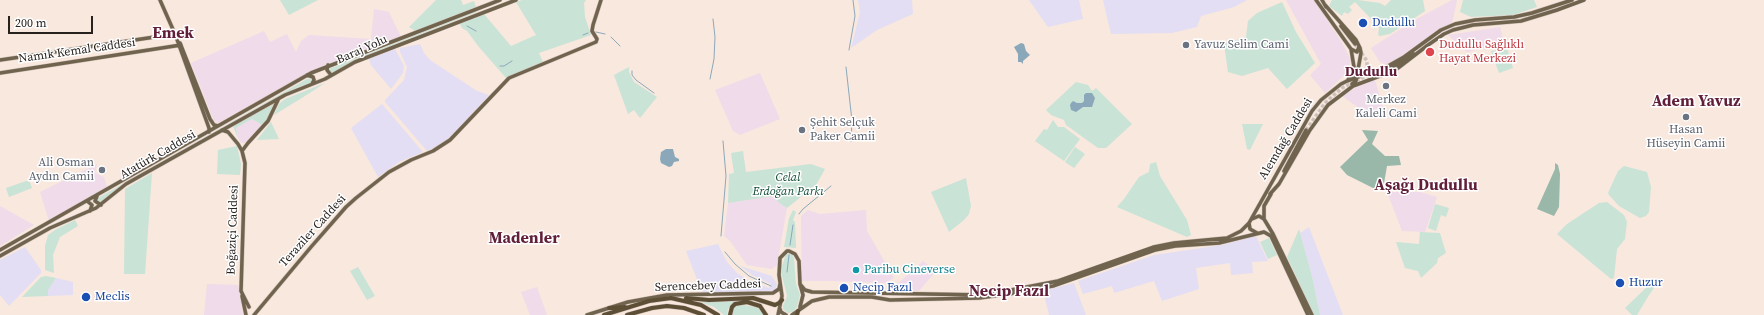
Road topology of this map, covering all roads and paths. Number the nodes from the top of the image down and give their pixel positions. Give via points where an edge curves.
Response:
1 (160, 0) edge
2 (500, 0) edge
3 (516, 0) edge
4 (601, 0) edge
5 (1316, 0) edge
6 (1322, 0) edge
7 (1572, 0) edge
8 (1584, 0) edge
9 (480, 7) junction
10 (482, 12) junction
11 (175, 34) junction
12 (1357, 44) junction
13 (180, 45) junction
14 (1428, 45) junction
15 (1351, 49) junction
16 (0, 60) edge
17 (328, 66) junction
18 (1386, 71) tunnel mouth
19 (0, 73) edge
20 (307, 75) junction
21 (331, 75) junction
22 (1357, 77) junction
23 (1347, 80) junction
24 (312, 84) junction
25 (1341, 84) junction
26 (1345, 90) junction
27 (279, 98) junction
28 (1322, 100) junction
29 (1328, 104) junction
30 (218, 126) junction
31 (222, 130) junction
32 (1306, 130) tunnel mouth
33 (209, 132) junction
34 (242, 149) junction
35 (1270, 194) junction
36 (97, 195) junction
37 (87, 201) junction
38 (101, 206) junction
39 (90, 211) junction
40 (1250, 221) junction
41 (1265, 221) junction
42 (1259, 233) junction
43 (0, 250) edge
44 (0, 256) edge
45 (1131, 257) junction
46 (780, 284) junction
47 (800, 284) junction
48 (241, 291) junction
49 (816, 292) junction
50 (979, 296) junction
51 (677, 298) junction
52 (817, 299) junction
53 (782, 300) junction
54 (633, 306) junction
55 (249, 307) junction
56 (609, 308) junction
57 (780, 309) junction
58 (798, 311) edge
59 (255, 313) edge
60 (246, 314) edge
61 (587, 315) edge
62 (604, 315) edge
63 (627, 315) edge
64 (704, 315) edge
65 (718, 315) edge
66 (730, 315) edge
67 (766, 315) edge
68 (778, 315) edge
69 (786, 315) edge
70 (792, 315) edge
71 (1308, 315) edge
72 (1312, 315) edge

1 - 11 main road
2 - 9 main road, Baraj Yolu
3 - 10 main road, Baraj Yolu
4 - 59 main road, Teraziler Caddesi via 592,25 596,42 509,78 450,140 383,177 346,207
5 - 15 main road
6 - 12 main road
7 - 22 main road, Alemdağ Caddesi via 1514,18 1455,24 1441,30 1392,64
8 - 14 main road, Alemdağ Caddesi via 1521,21 1473,25 1453,30
9 - 10 main road
9 - 17 main road, Baraj Yolu
10 - 21 main road, Baraj Yolu via 355,62
11 - 13 main road
11 - 16 main road
12 - 15 main road via 1360,48 1358,51 1354,52
12 - 22 main road via 1361,53
13 - 19 main road, Namık Kemal Caddesi
13 - 30 main road via 210,119
13 - 33 main road
14 - 18 main road, Alemdağ Caddesi
14 - 26 main road, Alemdağ Caddesi via 1398,68
15 - 23 main road via 1354,66
17 - 20 main road, Baraj Yolu
17 - 21 main road via 327,70
20 - 24 main road via 313,77
20 - 30 main road, Baraj Yolu
21 - 24 main road, Baraj Yolu
22 - 23 main road, Alemdağ Caddesi
22 - 26 main road via 1356,82
23 - 25 main road, Alemdağ Caddesi
24 - 27 main road, Baraj Yolu
25 - 26 main road
25 - 28 main road, Alemdağ Caddesi
26 - 29 main road, Alemdağ Caddesi
27 - 31 main road, Baraj Yolu
27 - 34 main road via 268,121
28 - 29 main road via 1324,105
28 - 40 main road, Alemdağ Caddesi via 1303,126
29 - 35 main road, Alemdağ Caddesi via 1279,184
30 - 33 main road, Atatürk Caddesi
31 - 34 main road via 228,132
31 - 38 main road, Atatürk Caddesi via 126,184
32 - 35 main road, Alemdağ Caddesi
33 - 36 main road, Atatürk Caddesi
34 - 48 main road, Boğaziçi Caddesi via 245,163
35 - 41 main road, Alemdağ Caddesi via 1264,206
36 - 37 main road, Atatürk Caddesi
36 - 38 main road via 95,201
37 - 39 main road via 92,205
37 - 43 main road, Atatürk Caddesi
38 - 39 main road, Atatürk Caddesi
39 - 44 main road, Atatürk Caddesi via 50,228
40 - 41 main road via 1256,216
40 - 42 main road via 1250,229
40 - 45 main road, Alemdağ Caddesi via 1227,238 1174,243 1154,247
41 - 42 main road, Alemdağ Caddesi via 1266,227
41 - 72 main road
42 - 45 main road, Alemdağ Caddesi via 1215,243 1175,246
42 - 71 main road via 1267,232 1271,236
45 - 50 main road, Alemdağ Caddesi via 1037,287
46 - 47 main road via 780,258 790,250 799,261
46 - 53 main road
46 - 56 main road, Serencebey Caddesi via 779,289 773,293 667,295
47 - 49 main road, Alemdağ Caddesi via 805,290
47 - 58 main road via 803,295
48 - 55 main road, Boğaziçi Caddesi
48 - 60 main road
49 - 50 main road, Alemdağ Caddesi
49 - 52 main road via 814,297
50 - 52 main road, Alemdağ Caddesi via 890,300 872,296
51 - 53 highway via 753,298 775,305
51 - 54 highway
51 - 65 highway via 701,305
52 - 58 main road, Alemdağ Caddesi
53 - 57 main road
54 - 56 highway
54 - 62 highway
55 - 59 main road
55 - 60 main road
56 - 61 main road, Serencebey Caddesi
57 - 68 main road
57 - 69 main road
58 - 70 main road, Alemdağ Caddesi
63 - 64 highway via 667,306 684,308
66 - 67 highway via 733,306 743,302 760,306

